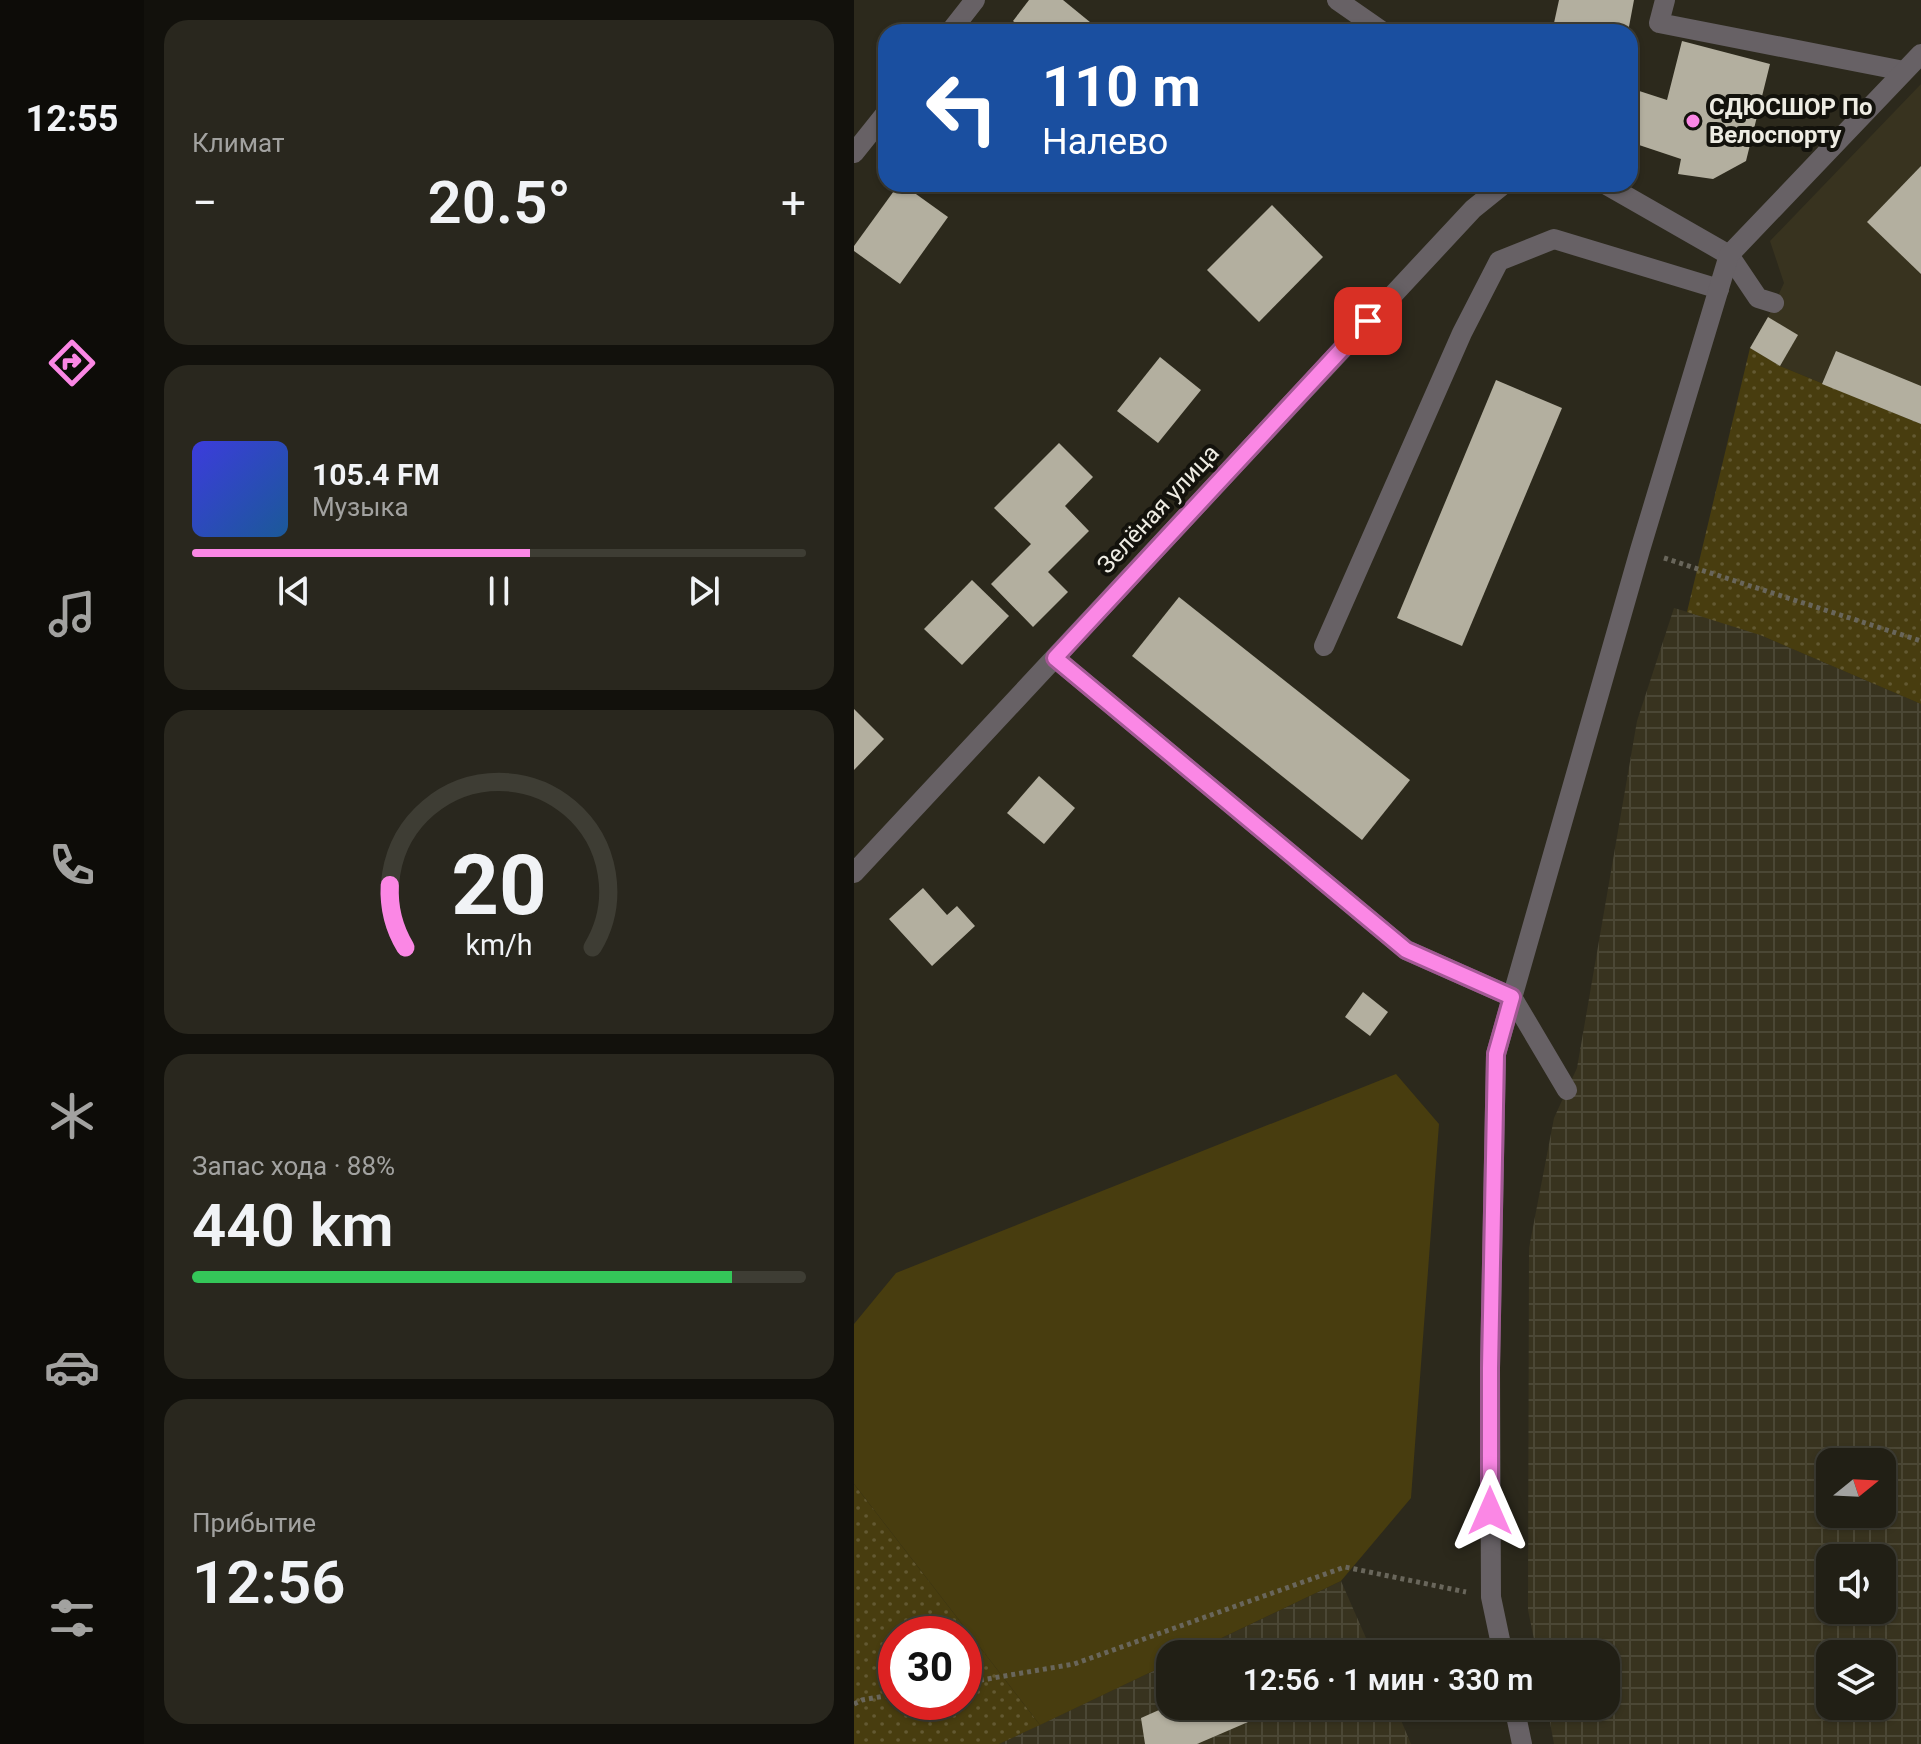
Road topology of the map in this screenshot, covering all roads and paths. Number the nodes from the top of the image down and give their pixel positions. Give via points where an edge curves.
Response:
1 (975, 0) edge
2 (1337, 0) edge
3 (1665, 0) edge
4 (956, 24) edge
5 (1372, 24) edge
6 (1921, 54) edge
7 (1904, 71) junction
8 (878, 123) edge
9 (854, 153) edge
10 (1494, 192) edge
11 (1619, 192) edge
12 (1729, 255) junction
13 (1719, 289) junction
14 (1774, 303) dead end
15 (1640, 550) junction
16 (1921, 641) edge
17 (1324, 646) dead end
18 (1055, 658) junction
19 (854, 873) edge
20 (1512, 997) junction
21 (1567, 1090) dead end
22 (1491, 1597) junction
23 (1500, 1640) edge
24 (982, 1680) edge
25 (878, 1697) edge
26 (854, 1704) edge
27 (1517, 1720) edge
28 (1522, 1744) edge

1 - 4 street
2 - 5 street
3 - 7 street via 1659,23
6 - 7 street
7 - 12 street
8 - 9 street
10 - 18 street, Зелёная улица
11 - 12 street
12 - 13 street
12 - 14 street via 1758,298
13 - 15 street
13 - 17 street via 1554,239 1499,261
15 - 16 path
15 - 20 street
18 - 19 street, Зелёная улица
18 - 20 street via 1406,950
20 - 21 street
20 - 22 street via 1496,1054
22 - 23 street
22 - 24 path via 1345,1567 1074,1664
25 - 26 path
27 - 28 street

